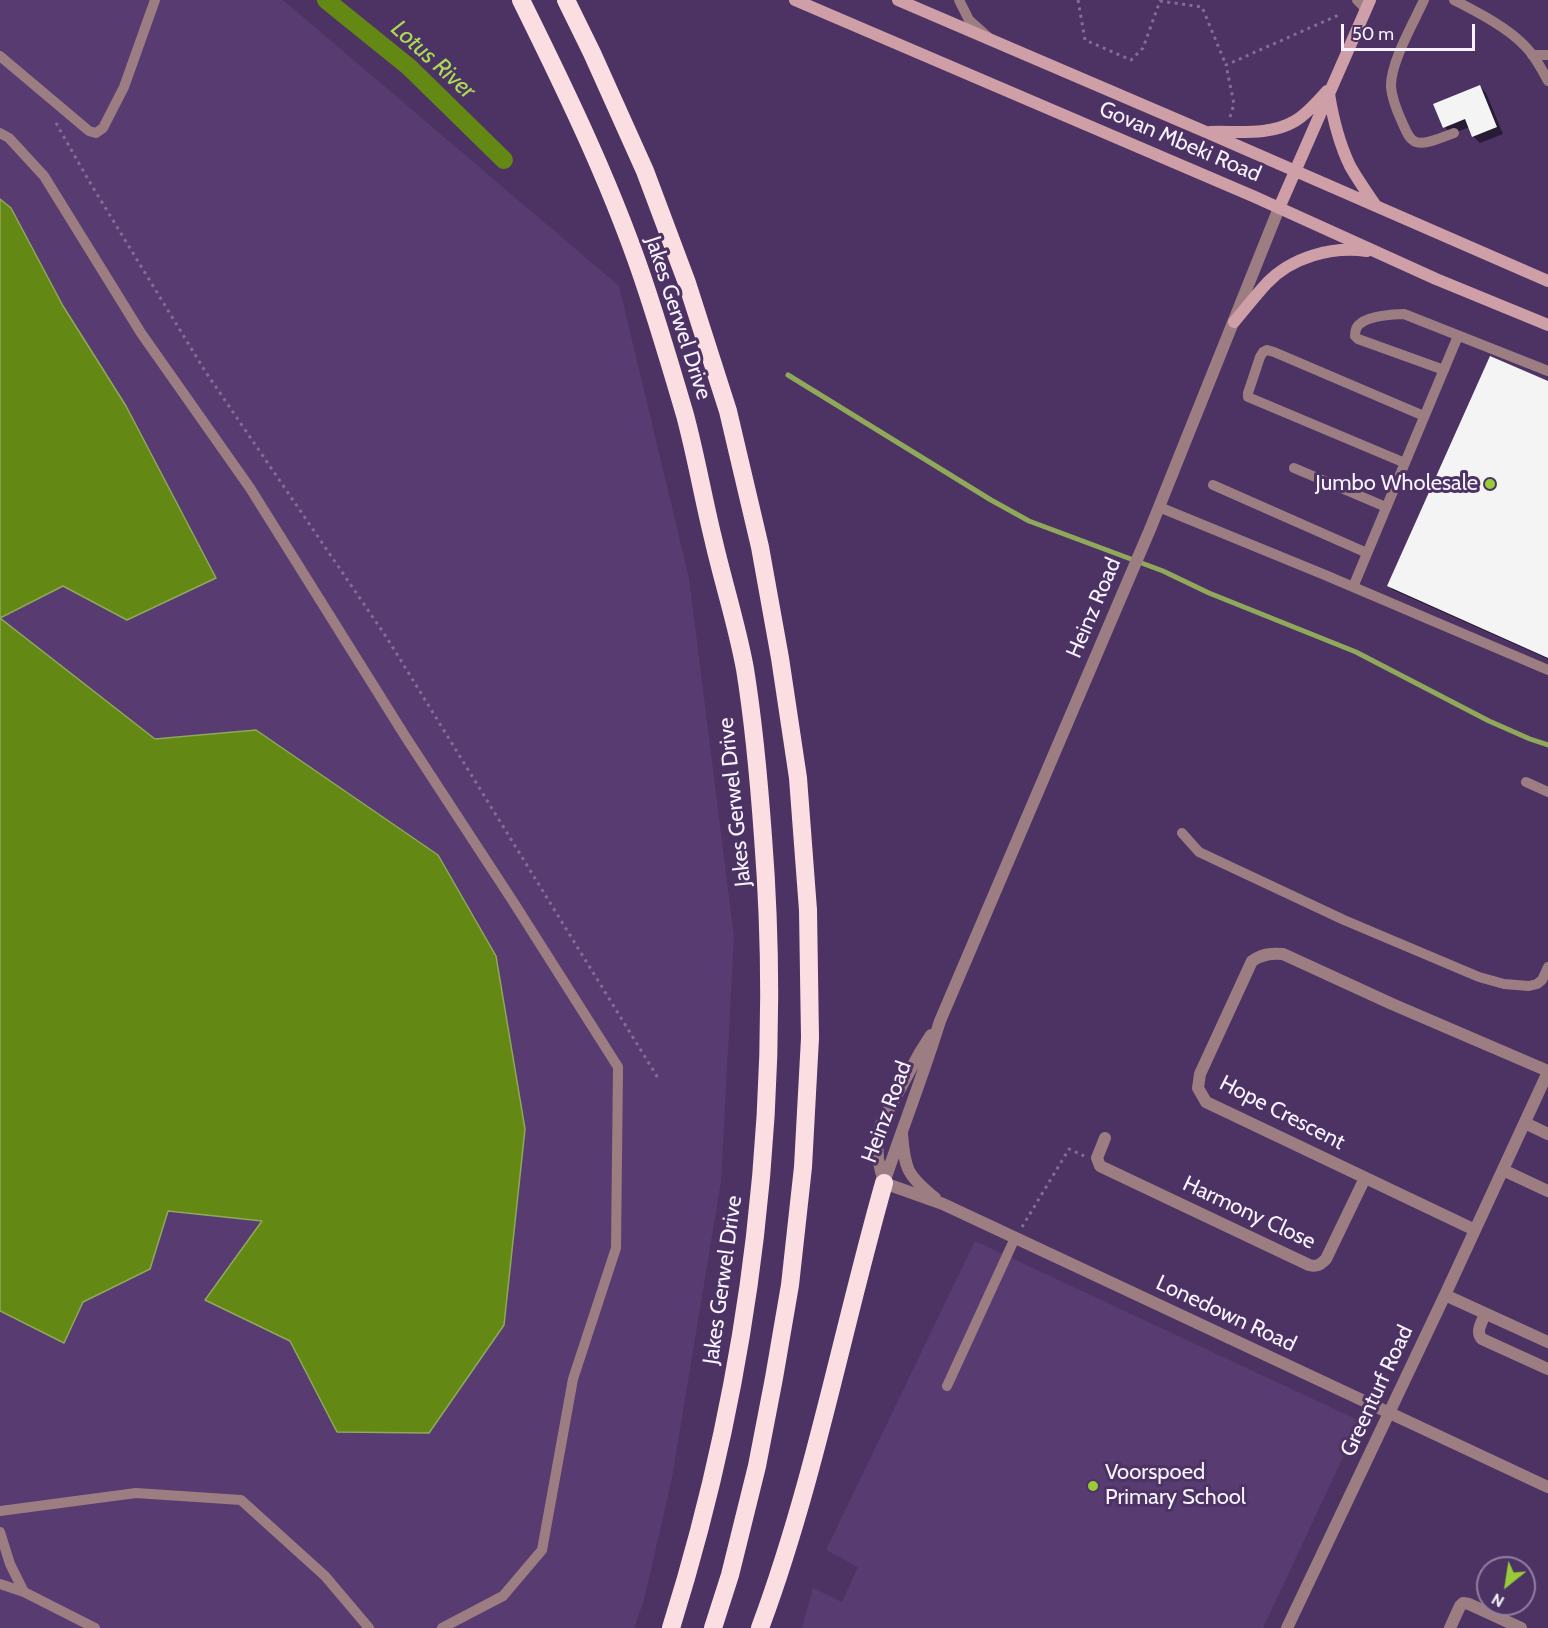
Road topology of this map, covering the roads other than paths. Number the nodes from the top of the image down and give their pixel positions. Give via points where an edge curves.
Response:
1 (155, 0) edge
2 (521, 0) edge
3 (566, 0) edge
4 (795, 0) edge
5 (897, 0) edge
6 (959, 0) edge
7 (1424, 0) edge
8 (1454, 0) edge
9 (1364, 3) edge
10 (992, 40) junction
11 (1532, 55) junction
12 (1548, 55) edge
13 (0, 56) edge
14 (1548, 81) edge
15 (1331, 88) junction
16 (1206, 132) junction
17 (0, 133) edge
18 (1454, 133) dead end
19 (1295, 171) junction
20 (1376, 206) junction
21 (1280, 208) junction
22 (1380, 253) junction
23 (1548, 281) edge
24 (1234, 322) junction
25 (1548, 325) edge
26 (1458, 336) junction
27 (1444, 370) junction
28 (1548, 371) edge
29 (1424, 416) junction
30 (1405, 463) junction
31 (1294, 468) dead end
32 (1213, 485) dead end
33 (1159, 507) junction
34 (1386, 507) junction
35 (1367, 553) junction
36 (1353, 587) junction
37 (1548, 670) edge
38 (1526, 782) dead end
39 (1548, 792) edge
40 (1182, 833) dead end
41 (1548, 967) edge
42 (1545, 982) edge
43 (940, 1022) junction
44 (1548, 1072) edge
45 (1525, 1123) junction
46 (902, 1129) junction
47 (1548, 1134) edge
48 (1105, 1138) dead end
49 (1503, 1170) junction
50 (1365, 1178) junction
51 (884, 1183) junction
52 (1548, 1191) edge
53 (943, 1204) junction
54 (1475, 1230) junction
55 (1015, 1238) junction
56 (1445, 1295) junction
57 (1485, 1314) junction
58 (1548, 1342) edge
59 (1548, 1369) edge
60 (947, 1386) dead end
61 (1390, 1414) junction
62 (1548, 1487) edge
63 (0, 1511) edge
64 (0, 1532) edge
65 (0, 1584) edge
66 (24, 1592) junction
67 (95, 1628) edge
68 (369, 1628) edge
69 (442, 1628) edge
70 (671, 1628) edge
71 (713, 1628) edge
72 (760, 1628) edge
73 (1287, 1628) edge
74 (1450, 1628) edge
75 (1521, 1628) edge

1 - 13 lane via 124,87 103,128 96,133
2 - 70 highway, Jakes Gerwel Drive via 604,177 648,292 685,417 744,667 759,779 769,905 770,1036 764,1153 751,1275 717,1461
3 - 71 highway, Jakes Gerwel Drive via 645,171 687,283 728,411 760,547 798,778 808,910 810,1038 803,1167 789,1285 759,1455
4 - 21 main road, Govan Mbeki Road
5 - 10 main road, Govan Mbeki Road
6 - 10 lane via 969,20
7 - 18 lane via 1396,63 1391,85 1394,102 1413,141 1426,142
8 - 11 lane via 1488,18 1524,44
9 - 15 main road
10 - 16 main road, Govan Mbeki Road
11 - 12 lane
11 - 14 lane
15 - 16 main road via 1295,121 1282,126
15 - 19 main road
15 - 20 main road via 1344,151
16 - 19 main road, Govan Mbeki Road
17 - 69 lane via 44,176 141,333 250,488 618,1067 616,1248 573,1378 542,1550 503,1596
19 - 20 main road, Govan Mbeki Road
19 - 21 main road
20 - 23 main road, Govan Mbeki Road
21 - 22 main road, Govan Mbeki Road
21 - 24 street, Heinz Road
22 - 24 main road via 1333,251 1301,261 1269,282
22 - 25 main road, Govan Mbeki Road
24 - 33 street, Heinz Road
26 - 27 lane
26 - 27 lane via 1404,314 1361,322 1356,328 1358,339
26 - 28 lane
27 - 29 lane
29 - 30 lane
29 - 30 lane via 1274,352 1267,350 1260,357 1248,397
30 - 34 lane
31 - 34 lane
32 - 35 lane
33 - 36 lane
33 - 43 street, Heinz Road
34 - 35 lane
35 - 36 lane
36 - 37 lane
38 - 39 lane
40 - 42 lane via 1199,852 1479,977 1519,986
41 - 42 lane
43 - 46 street, Heinz Road
43 - 51 street, Heinz Road via 881,1124 878,1159
44 - 45 street, Greenturf Road
44 - 50 street, Hope Crescent via 1283,954 1271,953 1252,961 1200,1074 1200,1093 1206,1102
45 - 47 street
45 - 49 street, Greenturf Road
46 - 51 street, Heinz Road
46 - 53 street via 904,1158 911,1177
48 - 50 street, Harmony Close via 1097,1161 1100,1167 1309,1265 1316,1266 1326,1259
49 - 52 street
49 - 54 street, Greenturf Road
50 - 54 street, Hope Crescent
51 - 53 street, Lonedown Road
51 - 72 highway via 797,1517
53 - 55 street, Lonedown Road
54 - 56 street, Greenturf Road
55 - 60 lane
55 - 61 street, Lonedown Road
56 - 57 street
56 - 61 street, Greenturf Road
57 - 58 street
57 - 59 street via 1479,1330 1482,1339
61 - 62 street, Lonedown Road
61 - 73 street, Greenturf Road
63 - 68 lane via 136,1493 241,1500 325,1576
64 - 66 lane
65 - 66 lane
66 - 67 lane
74 - 75 street via 1463,1603

